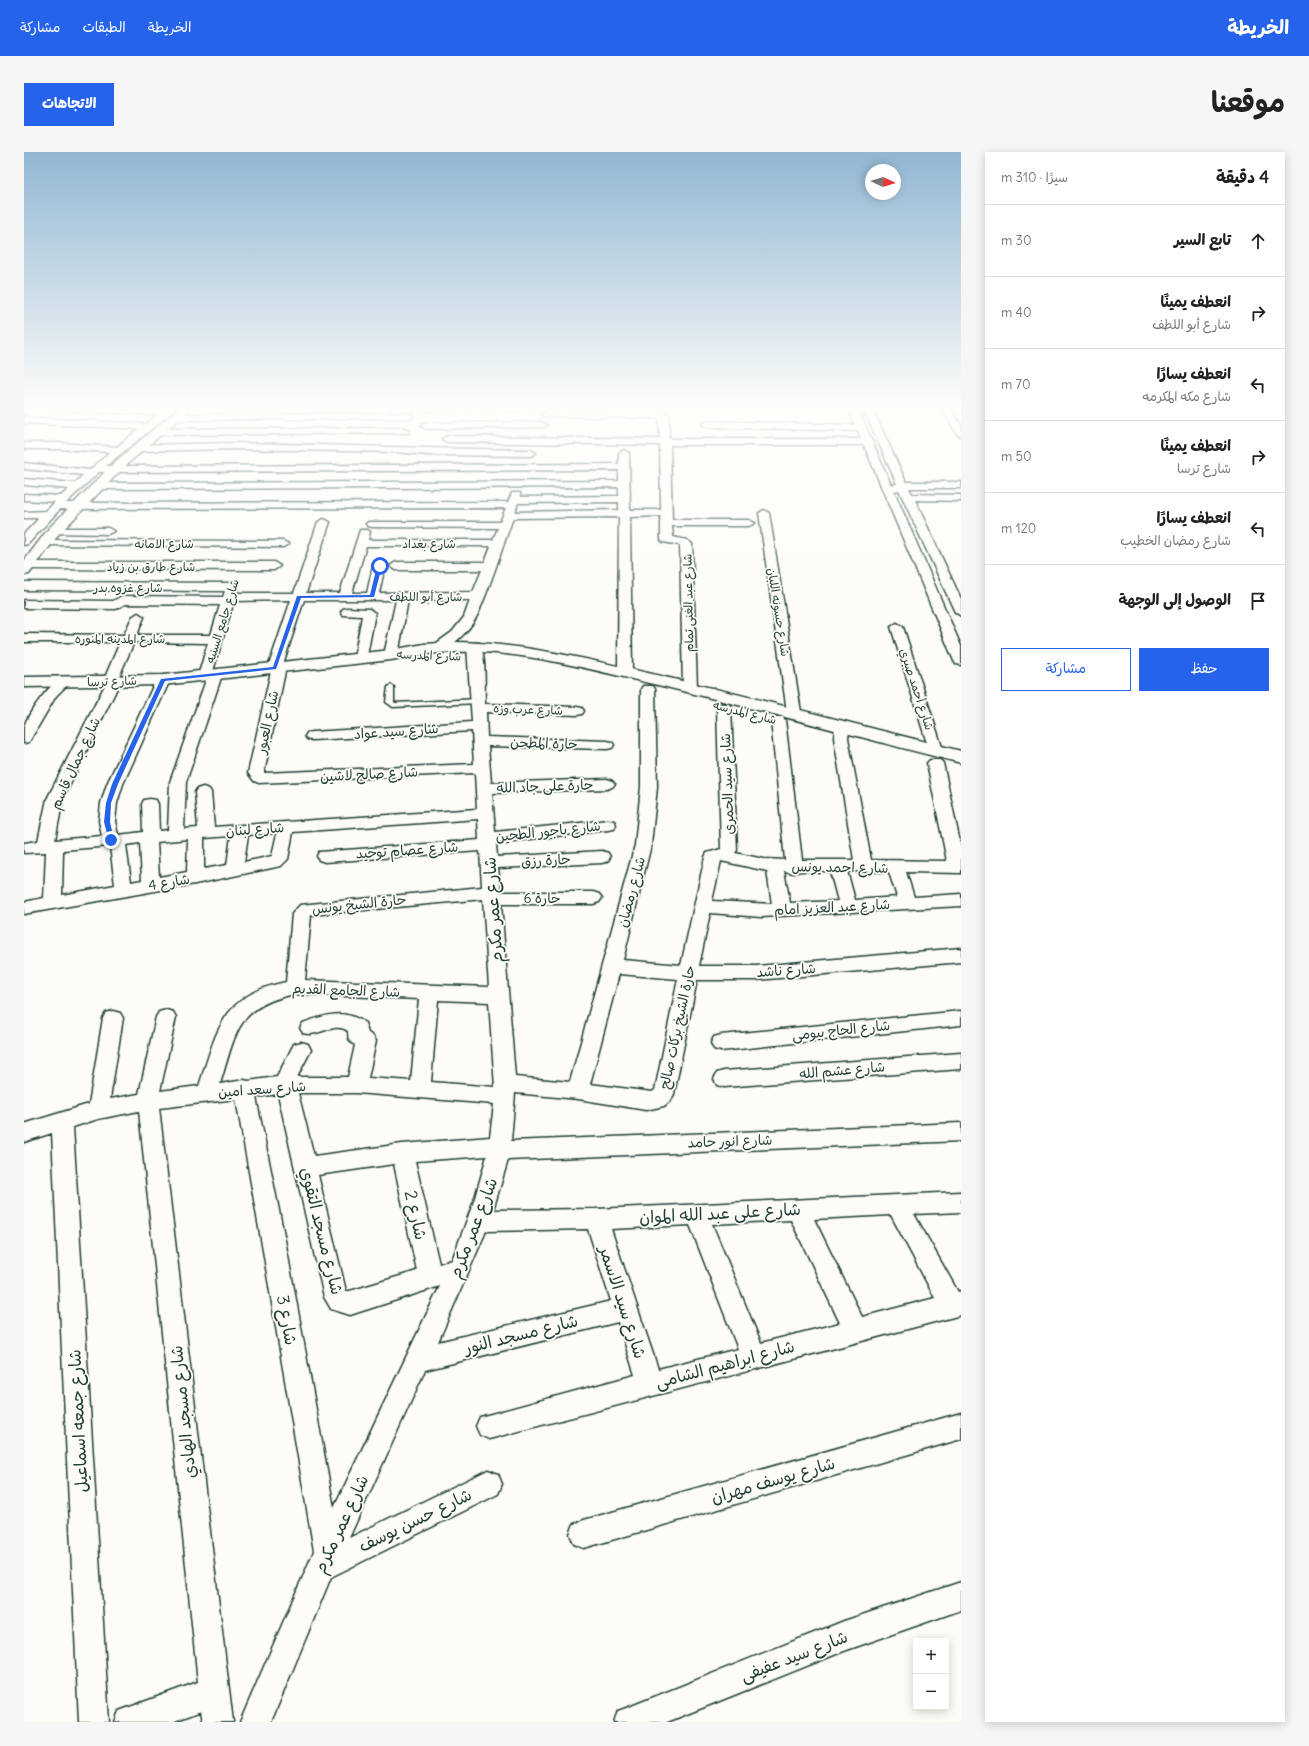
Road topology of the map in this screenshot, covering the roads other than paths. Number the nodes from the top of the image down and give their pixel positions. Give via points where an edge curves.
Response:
1 (84, 479) edge
2 (106, 479) edge
3 (159, 479) edge
4 (522, 479) edge
5 (624, 479) edge
6 (666, 479) edge
7 (883, 479) edge
8 (899, 479) edge
9 (24, 482) edge
10 (520, 484) junction
11 (624, 484) junction
12 (357, 485) junction
13 (961, 485) edge
14 (76, 486) junction
15 (220, 486) junction
16 (902, 486) junction
17 (887, 490) junction
18 (24, 497) edge
19 (907, 497) junction
20 (961, 498) edge
21 (624, 499) junction
22 (57, 506) junction
23 (80, 506) junction
24 (209, 506) junction
25 (349, 506) junction
26 (510, 511) junction
27 (764, 513) dead end
28 (24, 514) edge
29 (624, 514) junction
30 (667, 518) junction
31 (24, 521) edge
32 (324, 522) dead end
33 (749, 523) dead end
34 (56, 529) junction
35 (118, 531) dead end
36 (28, 532) edge
37 (366, 533) junction
38 (24, 542) edge
39 (498, 543) junction
40 (283, 544) dead end
41 (42, 546) junction
42 (24, 548) edge
43 (239, 566) junction
44 (274, 566) dead end
45 (380, 566) dead end
46 (396, 566) dead end
47 (489, 566) junction
48 (26, 569) edge
49 (24, 586) edge
50 (230, 595) junction
51 (372, 596) junction
52 (403, 596) junction
53 (478, 596) junction
54 (299, 597) junction
55 (345, 597) junction
56 (24, 604) edge
57 (347, 612) dead end
58 (961, 612) edge
59 (138, 617) dead end
60 (470, 617) junction
61 (897, 627) dead end
62 (24, 638) edge
63 (129, 638) junction
64 (216, 639) junction
65 (438, 647) junction
66 (478, 650) junction
67 (391, 655) junction
68 (361, 658) junction
69 (961, 661) edge
70 (277, 668) junction
71 (625, 672) junction
72 (210, 675) junction
73 (163, 680) junction
74 (24, 682) edge
75 (111, 682) junction
76 (62, 683) junction
77 (391, 686) dead end
78 (690, 687) junction
79 (648, 688) junction
80 (724, 707) junction
81 (577, 711) dead end
82 (794, 712) junction
83 (480, 719) junction
84 (778, 720) junction
85 (842, 731) junction
86 (312, 736) dead end
87 (24, 740) edge
88 (607, 745) dead end
89 (936, 756) junction
90 (961, 757) edge
91 (961, 769) edge
92 (257, 776) joint
93 (483, 778) junction
94 (607, 784) dead end
95 (203, 792) dead end
96 (150, 804) dead end
97 (486, 813) junction
98 (608, 825) dead end
99 (286, 827) junction
100 (240, 830) junction
101 (201, 833) junction
102 (176, 835) junction
103 (150, 837) junction
104 (114, 840) junction
105 (50, 846) junction
106 (24, 848) edge
107 (488, 848) junction
108 (720, 855) junction
109 (325, 856) dead end
110 (602, 857) dead end
111 (775, 866) junction
112 (794, 867) junction
113 (837, 867) junction
114 (864, 867) junction
115 (896, 867) junction
116 (959, 867) edge
117 (235, 870) junction
118 (195, 878) junction
119 (151, 885) junction
120 (124, 890) junction
121 (492, 895) junction
122 (593, 898) dead end
123 (961, 900) edge
124 (53, 903) junction
125 (907, 903) junction
126 (702, 906) junction
127 (848, 906) junction
128 (24, 908) edge
129 (782, 910) junction
130 (961, 956) edge
131 (611, 966) junction
132 (689, 973) junction
133 (295, 987) junction
134 (429, 993) junction
135 (499, 995) junction
136 (166, 1017) dead end
137 (113, 1018) dead end
138 (961, 1018) edge
139 (310, 1028) dead end
140 (721, 1043) dead end
141 (301, 1050) dead end
142 (961, 1060) edge
143 (724, 1079) dead end
144 (285, 1085) junction
145 (356, 1085) junction
146 (244, 1088) junction
147 (420, 1089) junction
148 (505, 1090) junction
149 (578, 1091) junction
150 (207, 1093) junction
151 (148, 1101) junction
152 (98, 1110) junction
153 (62, 1120) junction
154 (961, 1132) edge
155 (24, 1133) edge
156 (499, 1149) junction
157 (402, 1153) junction
158 (305, 1167) junction
159 (961, 1202) edge
160 (897, 1205) junction
161 (798, 1210) junction
162 (697, 1215) junction
163 (596, 1220) junction
164 (480, 1221) junction
165 (460, 1268) junction
166 (430, 1277) junction
167 (957, 1304) edge
168 (625, 1309) junction
169 (856, 1330) junction
170 (754, 1356) junction
171 (417, 1360) junction
172 (650, 1384) junction
173 (489, 1426) dead end
174 (961, 1426) edge
175 (488, 1484) dead end
176 (584, 1534) dead end
177 (325, 1559) junction
178 (961, 1596) edge
179 (214, 1691) junction
180 (661, 1716) edge
181 (94, 1722) edge
182 (130, 1722) edge
183 (218, 1722) edge
184 (254, 1722) edge
185 (629, 1722) edge

1 - 14 street
2 - 23 main road
3 - 15 street
4 - 10 street
5 - 11 street
6 - 30 street, شارع عبد الغنى تمام
7 - 17 street
8 - 16 street
9 - 14 street
10 - 11 street
10 - 12 street
10 - 26 street
11 - 21 street
12 - 15 street
12 - 25 street
13 - 16 street
14 - 22 street
15 - 24 street
16 - 17 street
16 - 19 street
17 - 69 street
18 - 22 street
19 - 20 street
19 - 58 street
21 - 26 street
21 - 29 street
22 - 23 street
22 - 28 street
22 - 31 street
22 - 36 street
23 - 24 street
23 - 34 main road
24 - 25 street
25 - 26 street
26 - 29 street
26 - 37 street
26 - 39 street
27 - 82 street, شارع حسونه اللبان
29 - 30 street
29 - 71 street
30 - 33 street
30 - 78 street, شارع عبد الغنى تمام via 667,540 686,544
32 - 54 street, شارع العبور
34 - 35 street
34 - 36 street
34 - 41 main road
36 - 38 street
37 - 39 street, شارع بغداد
37 - 55 street
39 - 47 street
40 - 41 street, شارع الامانه
41 - 42 street, شارع الامانه
41 - 48 main road
43 - 44 street, شارع طارق بن زياد
43 - 48 street, شارع طارق بن زياد
43 - 50 street, شارع جامع السنيه
45 - 51 street
46 - 47 street
47 - 53 street
49 - 50 street, شارع غزوه بدر
50 - 54 street, شارع أبو اللطف
50 - 56 street, شارع أبو اللطف via 122,600 116,605
50 - 64 street, شارع جامع السنيه
51 - 52 street, شارع أبو اللطف
51 - 55 street, شارع أبو اللطف
52 - 53 street, شارع أبو اللطف
52 - 67 street
53 - 60 street
54 - 55 street, شارع أبو اللطف
54 - 70 street, شارع العبور
57 - 68 street via 369,613
59 - 63 street, شارع جمال قاسم
60 - 65 street via 457,635
60 - 66 street via 471,634
61 - 89 street, شارع أحمد صبري
62 - 63 street, شارع المدينه المنوره
63 - 64 street, شارع المدينه المنوره
63 - 75 street, شارع جمال قاسم
64 - 72 street, شارع جامع السنيه
65 - 66 main road, شارع المدرسه
65 - 67 main road, شارع المدرسه via 420,648
66 - 67 main road, شارع المدرسه
66 - 71 main road, شارع المدرسه via 540,654
66 - 79 main road, شارع المدرسه
66 - 83 street, شارع عمر مكرم
67 - 68 main road, شارع ترسا
68 - 70 main road, شارع ترسا
70 - 72 main road, شارع ترسا
70 - 92 street, شارع العبور
71 - 78 main road, شارع المدرسه
72 - 73 main road, شارع ترسا
72 - 102 street via 178,782
73 - 75 main road, شارع ترسا
73 - 104 street via 115,784 109,803 107,822
74 - 76 main road, شارع ترسا
75 - 76 main road, شارع ترسا
75 - 105 street, شارع جمال قاسم via 55,799 49,822
76 - 87 street via 50,694
77 - 83 lane via 390,702 393,705
78 - 82 main road, شارع المدرسه
79 - 80 main road, شارع المدرسه
79 - 131 street, شارع رمضان via 647,817 637,873
80 - 84 main road, شارع المدرسه
80 - 108 street, شارع سيد الحمرى via 729,850 726,854
81 - 83 street, شارع عرب وزه
82 - 85 main road, شارع المدرسه
83 - 86 street, شارع سيد عواد
83 - 88 street, حارة المطحن
83 - 93 street, شارع عمر مكرم
84 - 85 main road, شارع المدرسه
84 - 112 street
85 - 89 main road, شارع المدرسه
85 - 114 street
89 - 90 main road, شارع المدرسه
89 - 91 main road, شارع المدرسه
89 - 116 street, شارع أحمد صبري
92 - 93 street, شارع صالح لاشين
93 - 94 street, حارة على جاد الله
93 - 97 street, شارع عمر مكرم
95 - 101 street
96 - 103 street
97 - 99 street, شارع لبنان
97 - 107 street, شارع عمر مكرم
98 - 107 street, شارع باجور الطحين
99 - 100 street, شارع لبنان
99 - 117 street, شارع 4 via 278,861
100 - 101 street, شارع لبنان
100 - 117 street
101 - 102 street, شارع لبنان
101 - 118 street
102 - 103 street, شارع لبنان
103 - 104 street, شارع لبنان
103 - 119 street
104 - 105 street, شارع لبنان
104 - 120 street
105 - 106 street, شارع لبنان
105 - 124 street, شارع جمال قاسم
107 - 109 street, شارع عصام توحيد
107 - 110 street, حارة رزق
107 - 121 street, شارع عمر مكرم
108 - 111 street, شارع احمد يونس via 758,865
108 - 126 street, حارة الشيخ بركات صالح via 713,857
111 - 112 street, شارع احمد يونس
111 - 129 street
112 - 113 street, شارع احمد يونس
113 - 114 street, شارع احمد يونس
113 - 127 street
114 - 115 street, شارع احمد يونس
115 - 116 street, شارع احمد يونس
115 - 125 street
117 - 118 street, شارع 4
118 - 119 street, شارع 4
119 - 120 street, شارع 4
120 - 124 street, شارع 4
121 - 122 street, حارة 6
121 - 133 street, حارة الشيخ يونس via 306,909 301,914
121 - 135 street, شارع عمر مكرم
123 - 125 street, شارع عبد العزيز امام
124 - 128 street, شارع 4
125 - 127 street, شارع عبد العزيز امام
126 - 129 street, شارع عبد العزيز امام via 761,911
126 - 132 street, حارة الشيخ بركات صالح
127 - 129 street, شارع عبد العزيز امام
130 - 132 street, شارع ناشد via 756,973
131 - 132 street, شارع ناشد
131 - 149 street, شارع رمضان
132 - 149 street, حارة الشيخ بركات صالح via 664,1094 657,1100 646,1101
133 - 134 street, شارع الجامع القديم
133 - 150 street, شارع الجامع القديم via 275,989 256,997 240,1009 230,1024
134 - 135 street, شارع الجامع القديم
134 - 147 street
135 - 148 street, شارع عمر مكرم
136 - 151 street, شارع مسجد الهادي
137 - 152 street
138 - 140 street, شارع الحاج بيومى
139 - 145 street via 335,1021 353,1023 358,1028 358,1037 366,1041
141 - 144 street
142 - 143 street, شارع عشم الله
144 - 145 street, شارع سعد امين
144 - 146 street, شارع سعد امين
144 - 158 street, شارع مسجد التقوي
145 - 147 street, شارع سعد امين
146 - 150 street, شارع سعد امين
146 - 177 street, شارع 3 via 274,1245
147 - 148 street, شارع سعد امين
148 - 149 street, حارة الشيخ بركات صالح
148 - 156 street, شارع عمر مكرم via 505,1120
150 - 151 street, شارع سعد امين
151 - 152 street, شارع سعد امين
151 - 179 street, شارع مسجد الهادي
152 - 153 street, شارع سعد امين
153 - 155 street, شارع سعد امين
153 - 181 street, شارع جمعه اسماعيل
154 - 156 street, شارع انور حامد
156 - 157 street, شارع انور حامد
156 - 164 street, شارع عمر مكرم
157 - 158 street, شارع انور حامد
157 - 166 street, شارع 2
158 - 166 street, شارع مسجد التقوي via 339,1301 350,1303
159 - 160 street, شارع على عبد الله الموان
160 - 161 street, شارع على عبد الله الموان
160 - 167 street
161 - 162 street, شارع على عبد الله الموان
161 - 169 street
162 - 163 street, شارع على عبد الله الموان
162 - 170 street
163 - 164 street, شارع على عبد الله الموان
163 - 168 street, شارع سيد الاسمر
164 - 165 street, شارع عمر مكرم
165 - 166 street, شارع مسجد التقوي
165 - 171 street, شارع عمر مكرم
167 - 169 street, شارع ابراهيم الشامى
168 - 171 street, شارع مسجد النور
168 - 172 street, شارع سيد الاسمر
169 - 170 street, شارع ابراهيم الشامى
170 - 172 street, شارع ابراهيم الشامى
171 - 177 street, شارع عمر مكرم
172 - 173 street, شارع ابراهيم الشامى
174 - 176 street, شارع يوسف مهران
175 - 177 street, شارع حسن يوسف
177 - 184 street, شارع عمر مكرم
178 - 180 street, شارع سيد عفيفى via 844,1636
179 - 182 street
179 - 183 street, شارع مسجد الهادي
180 - 185 street, شارع سيد عفيفى

